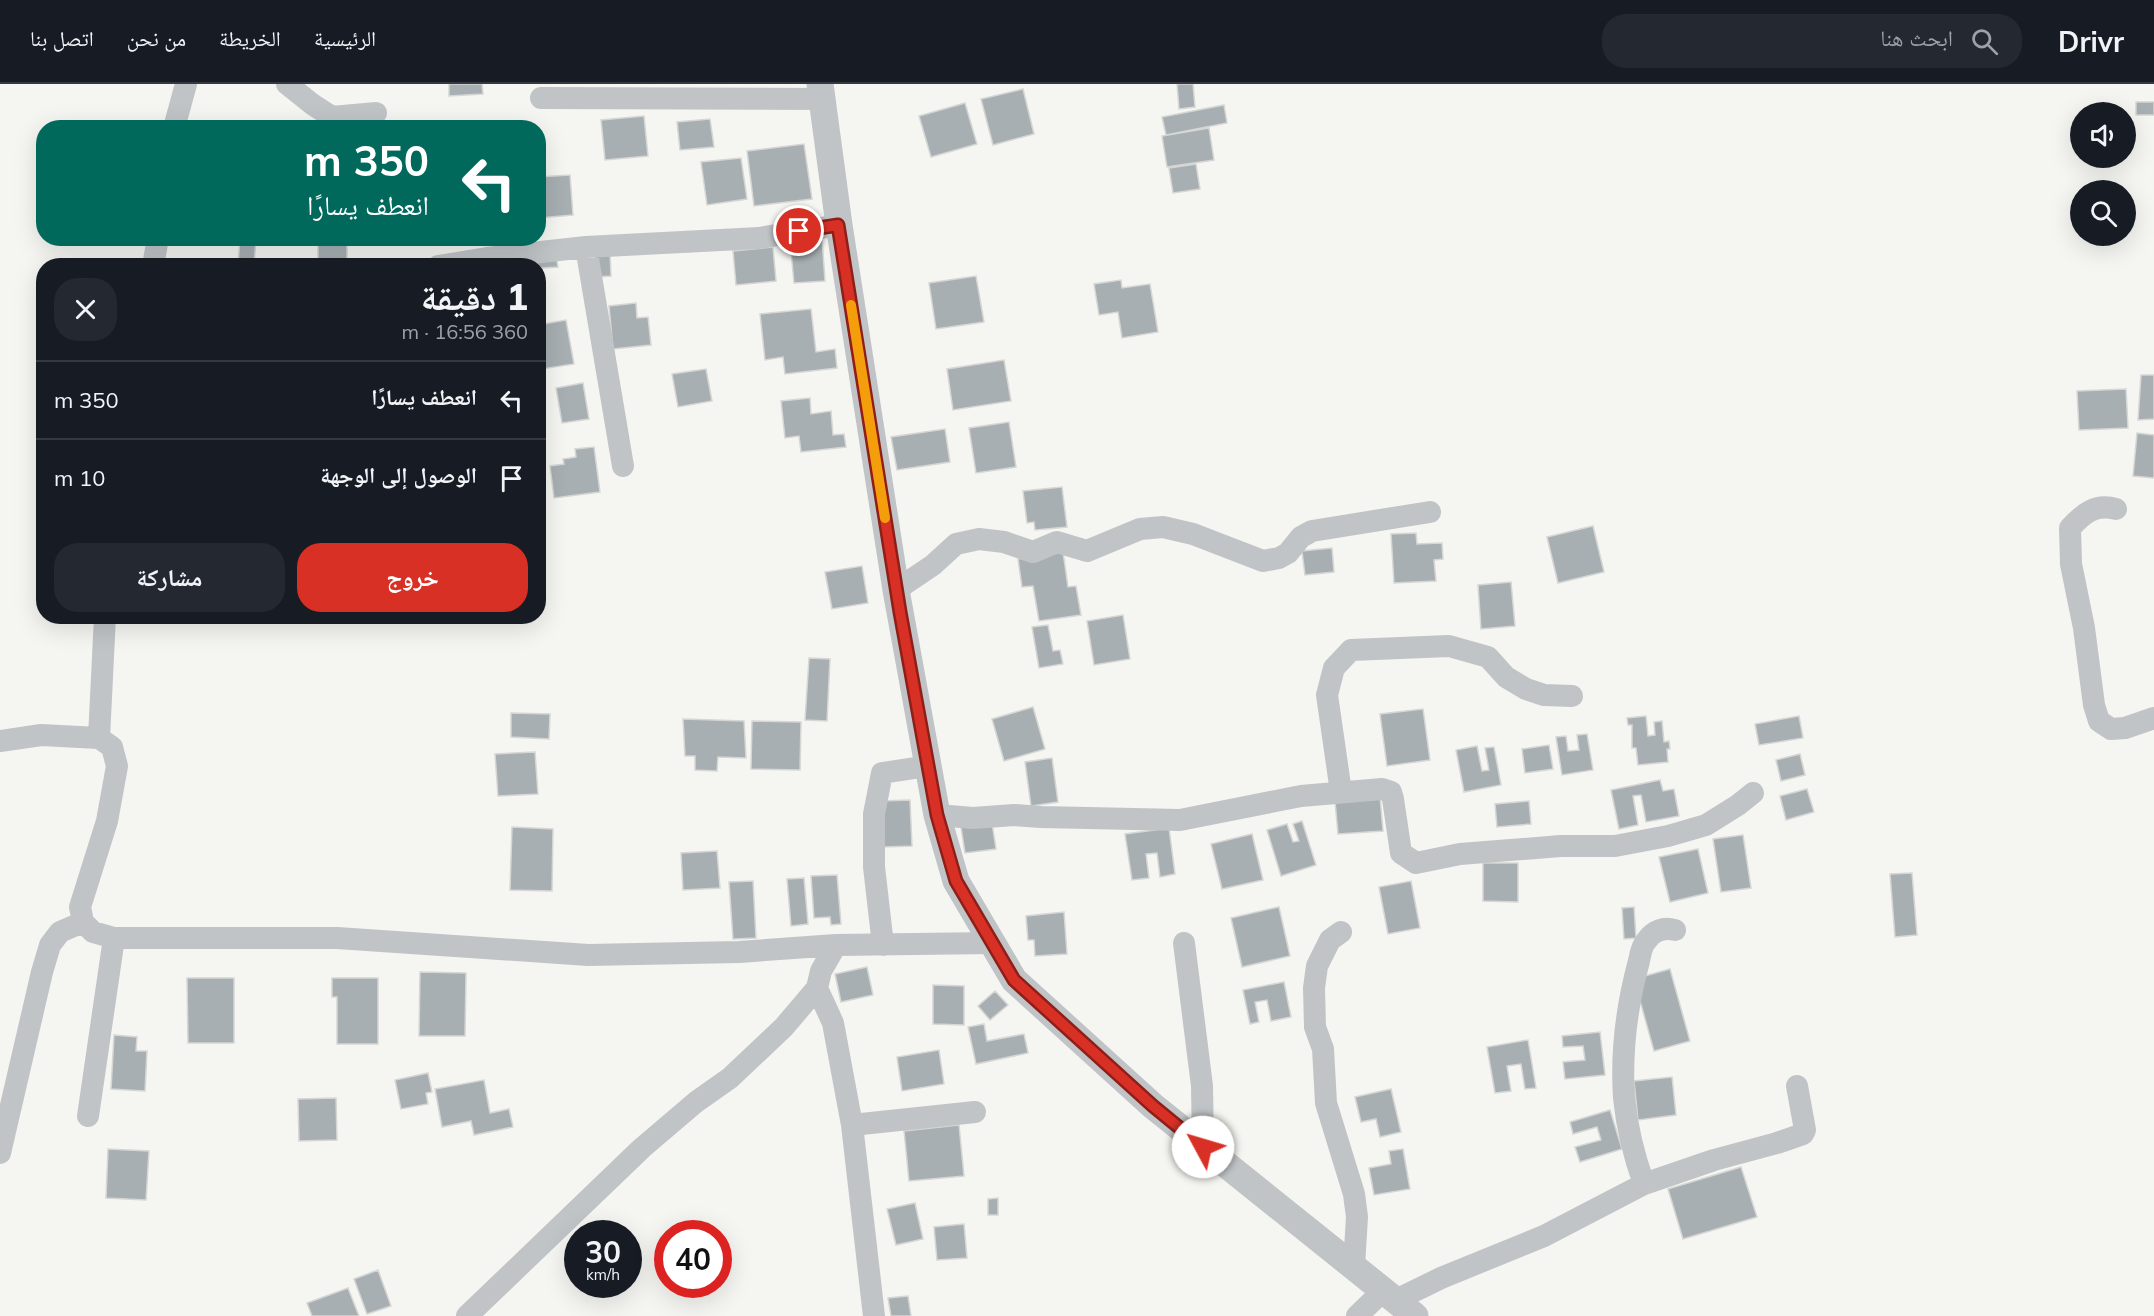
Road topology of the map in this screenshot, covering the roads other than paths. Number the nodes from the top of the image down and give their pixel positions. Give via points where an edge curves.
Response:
1 (186, 84) edge
2 (287, 84) edge
3 (821, 92) edge
4 (541, 98) dead end
5 (376, 113) dead end
6 (176, 120) edge
7 (838, 225) junction
8 (586, 247) junction
9 (487, 258) edge
10 (623, 466) dead end
11 (2116, 509) dead end
12 (1430, 512) dead end
13 (896, 590) junction
14 (105, 624) edge
15 (1572, 696) dead end
16 (2154, 718) edge
17 (99, 738) junction
18 (0, 741) edge
19 (928, 766) junction
20 (1341, 792) junction
21 (1753, 793) dead end
22 (937, 815) junction
23 (83, 922) junction
24 (1675, 930) dead end
25 (1341, 932) dead end
26 (114, 938) junction
27 (992, 943) junction
28 (1184, 944) dead end
29 (836, 945) junction
30 (883, 945) junction
31 (817, 988) junction
32 (10, 1063) edge
33 (1797, 1086) dead end
34 (975, 1112) dead end
35 (88, 1116) dead end
36 (852, 1125) junction
37 (1203, 1147) junction
38 (0, 1153) edge
39 (1644, 1184) junction
40 (1354, 1266) junction
41 (1398, 1302) edge
42 (466, 1316) edge
43 (874, 1316) edge
44 (1358, 1316) edge

1 - 6 street
2 - 5 street via 332,117
3 - 4 street
3 - 7 street
7 - 8 street via 759,238
7 - 13 street
8 - 9 street
8 - 10 street
11 - 16 street via 2106,506 2086,511 2070,528 2071,564 2094,705 2099,721 2111,729
12 - 13 street via 1312,531 1301,537 1288,553 1263,561 1193,534 1163,527 1140,529 1087,550 1057,542 1033,552 979,538 956,544
13 - 19 street
14 - 17 street
15 - 20 street via 1544,695 1526,689 1506,677 1488,657 1449,646 1351,650 1334,668 1327,696
17 - 18 street via 41,735
17 - 23 street via 112,747 117,766 107,821 80,907
19 - 22 street
19 - 30 street via 882,773 874,814 874,867
20 - 21 street via 1391,792 1401,853 1416,863 1460,854 1615,846 1668,836 1706,825
20 - 22 street via 1180,820
22 - 27 street via 956,881
23 - 26 street via 93,932
23 - 32 street via 60,932 51,945
24 - 39 street via 1657,931 1646,940 1634,979 1624,1044 1627,1119
25 - 40 street via 1330,940 1317,966 1315,1027 1323,1049 1326,1103 1354,1194
26 - 29 street via 338,938 588,956
26 - 35 street
27 - 30 street
27 - 37 street via 1014,980
28 - 37 street via 1202,1086
29 - 30 street
29 - 31 street
31 - 36 street via 833,1023
31 - 42 street via 784,1028 730,1078 642,1148
32 - 38 street
33 - 39 street via 1803,1134
34 - 36 street
36 - 43 street
37 - 40 street
39 - 41 street via 1544,1236 1441,1278
40 - 41 street
41 - 44 street

